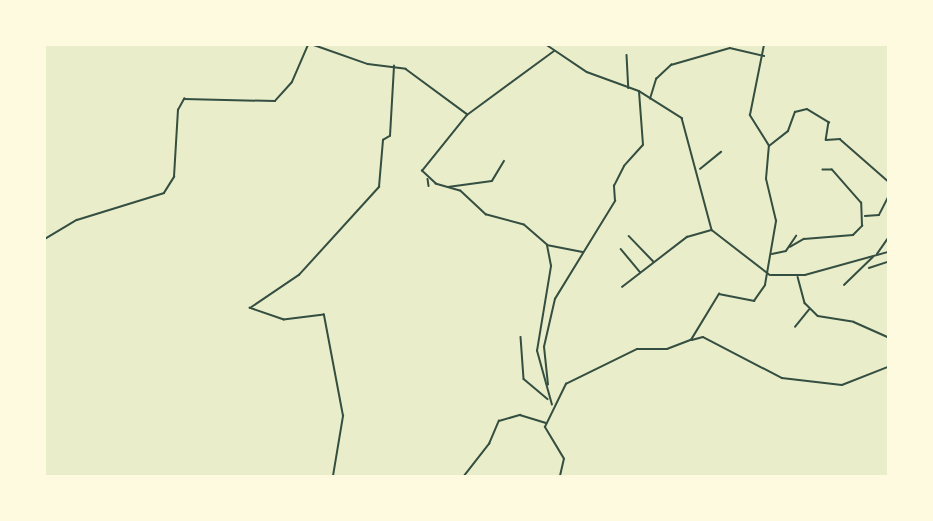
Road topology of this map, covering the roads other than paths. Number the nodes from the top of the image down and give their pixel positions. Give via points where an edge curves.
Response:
1 (308, 45) edge
2 (314, 45) edge
3 (547, 45) edge
4 (764, 45) edge
5 (554, 51) junction
6 (627, 55) dead end
7 (764, 56) junction
8 (394, 66) junction
9 (629, 88) junction
10 (639, 91) junction
11 (650, 99) junction
12 (467, 114) junction
13 (769, 146) junction
14 (721, 152) dead end
15 (504, 161) dead end
16 (699, 169) junction
17 (823, 170) dead end
18 (427, 175) junction
19 (888, 181) edge
20 (429, 186) dead end
21 (445, 188) junction
22 (888, 197) edge
23 (864, 216) junction
24 (712, 230) junction
25 (629, 236) dead end
26 (796, 236) dead end
27 (888, 238) edge
28 (45, 239) edge
29 (547, 244) junction
30 (790, 247) junction
31 (621, 249) dead end
32 (583, 252) junction
33 (888, 252) edge
34 (771, 254) junction
35 (875, 255) junction
36 (653, 261) junction
37 (888, 262) edge
38 (869, 268) dead end
39 (640, 273) junction
40 (770, 275) junction
41 (797, 276) junction
42 (844, 285) dead end
43 (622, 287) dead end
44 (810, 309) junction
45 (795, 327) dead end
46 (521, 337) dead end
47 (888, 337) edge
48 (691, 340) junction
49 (888, 367) edge
50 (548, 392) junction
51 (549, 399) junction
52 (552, 405) junction
53 (546, 423) junction
54 (333, 476) edge
55 (464, 476) edge
56 (560, 476) edge

1 - 28 street via 292,82 275,101 184,99 178,110 174,177 164,193 77,220
2 - 8 street via 368,64
3 - 5 street
4 - 7 street
5 - 9 street via 587,72
5 - 12 street
6 - 9 street
7 - 11 street via 730,48 671,65 656,79
7 - 13 street via 750,115
8 - 12 street via 421,76
8 - 54 street via 390,136 383,140 380,187 299,275 250,308 284,320 324,315 343,416
9 - 10 street
10 - 11 street
10 - 32 street via 643,144 624,166 614,186 615,201
11 - 16 street via 682,118
12 - 18 street via 422,171
13 - 19 street via 785,134 795,112 807,109 829,122 824,138 840,139
13 - 34 street via 766,179 776,221
14 - 16 street
15 - 21 street via 492,181
16 - 24 street
17 - 23 street via 832,170 843,182 861,203
18 - 20 street
18 - 21 street
21 - 29 street via 460,191 486,215 524,225
22 - 23 street via 879,215
23 - 30 street via 853,235 804,239
24 - 36 street via 687,237
24 - 40 street
25 - 36 street
26 - 30 street
27 - 35 street
29 - 32 street
29 - 50 street via 550,266 537,351
30 - 34 street
31 - 39 street
32 - 50 street via 555,299 544,347
33 - 35 street
34 - 40 street
35 - 41 street
35 - 42 street via 856,268
36 - 39 street
37 - 38 street
39 - 43 street
40 - 41 street
40 - 48 street via 754,301 719,294
41 - 44 street
44 - 45 street
44 - 47 street via 825,319 854,322
46 - 51 street via 524,379
48 - 49 street via 703,337 792,380 842,386
48 - 52 street via 624,354 568,382
50 - 51 street
51 - 52 street
52 - 53 street
53 - 55 street via 520,415 499,421 489,444
53 - 56 street via 563,458

